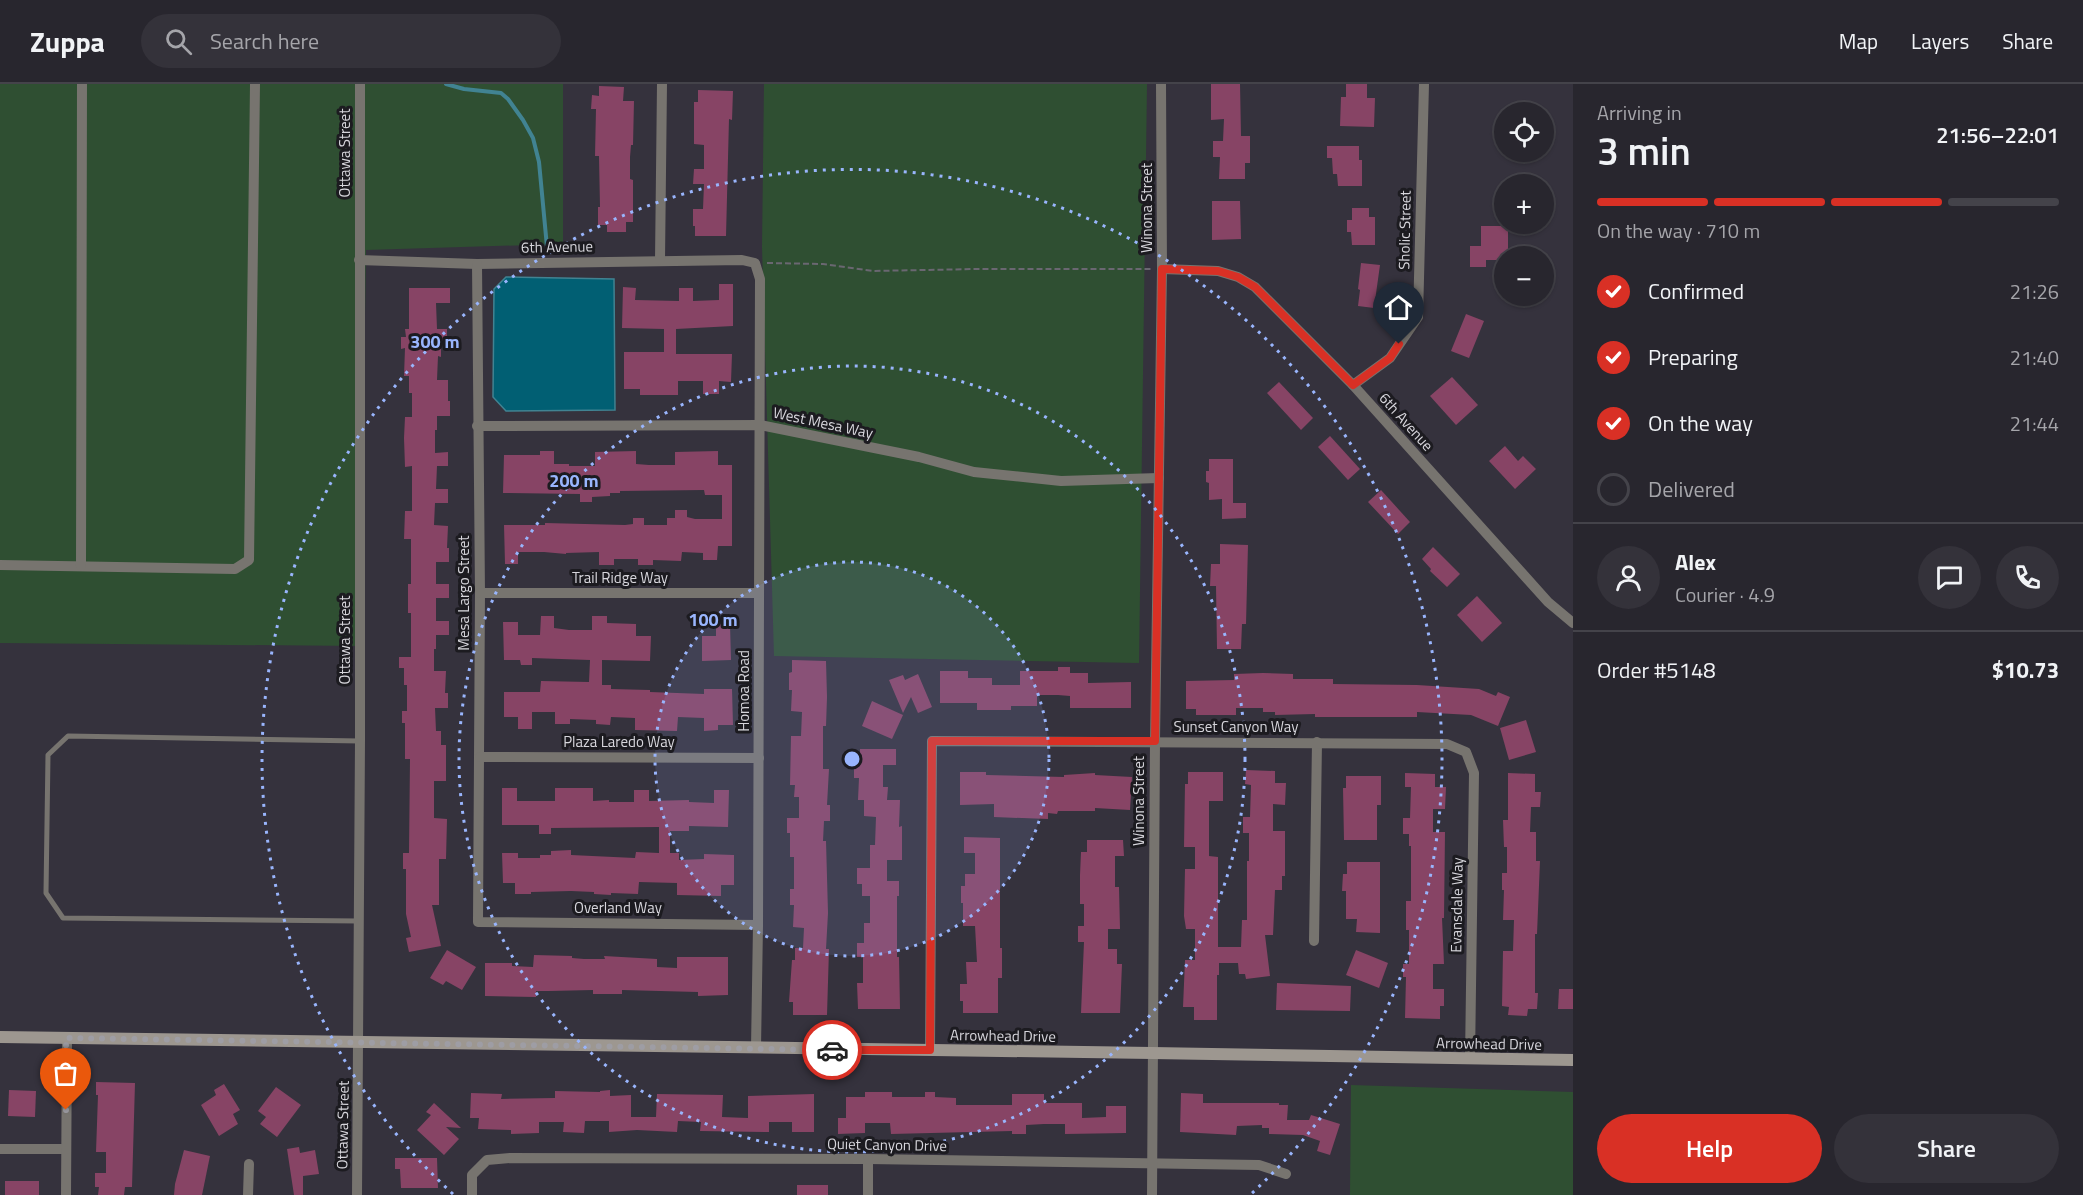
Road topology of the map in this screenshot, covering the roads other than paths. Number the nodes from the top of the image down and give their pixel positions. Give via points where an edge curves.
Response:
1 (82, 84) edge
2 (255, 84) edge
3 (360, 84) edge
4 (663, 84) edge
5 (1161, 84) edge
6 (1424, 84) edge
7 (359, 260) junction
8 (660, 260) junction
9 (755, 263) joint
10 (477, 264) junction
11 (1162, 269) junction
12 (1353, 385) junction
13 (760, 425) junction
14 (477, 426) junction
15 (1159, 478) junction
16 (0, 565) edge
17 (81, 566) junction
18 (480, 593) junction
19 (759, 593) junction
20 (1573, 623) edge
21 (360, 741) junction
22 (1155, 741) junction
23 (1317, 742) junction
24 (1466, 752) joint
25 (480, 757) junction
26 (759, 758) junction
27 (359, 921) junction
28 (478, 922) joint
29 (758, 925) junction
30 (1314, 941) dead end
31 (0, 1037) edge
32 (66, 1038) junction
33 (359, 1043) junction
34 (756, 1048) junction
35 (930, 1050) junction
36 (1152, 1053) junction
37 (1470, 1059) junction
38 (1573, 1060) edge
39 (0, 1149) edge
40 (66, 1149) junction
41 (868, 1159) junction
42 (249, 1164) dead end
43 (1152, 1164) junction
44 (1286, 1174) dead end
45 (66, 1195) edge
46 (248, 1195) edge
47 (357, 1195) edge
48 (471, 1195) edge
49 (868, 1195) edge
50 (1152, 1195) edge

1 - 17 street
2 - 17 street via 249,560 235,569
3 - 7 street, Ottawa Street
4 - 8 street
5 - 11 street, Winona Street
6 - 12 street, Sholic Street via 1418,317 1390,358
7 - 10 street, 6th Avenue
7 - 21 street, Ottawa Street
8 - 9 street, 6th Avenue
8 - 10 street, 6th Avenue
9 - 13 street, Homoa Road via 760,279
10 - 14 street, Mesa Largo Street
11 - 12 street, 6th Avenue via 1218,271 1255,287
11 - 15 street, Winona Street
12 - 20 street, 6th Avenue via 1548,602
13 - 14 street, West Mesa Way
13 - 15 street, West Mesa Way via 986,473 1062,481
13 - 19 street, Homoa Road
14 - 18 street, Mesa Largo Street
15 - 22 street, Winona Street
16 - 17 street
18 - 19 street, Trail Ridge Way
18 - 25 street, Mesa Largo Street
19 - 26 street, Homoa Road
21 - 27 street, Ottawa Street
21 - 27 lane via 68,736 48,755 45,893 63,918
22 - 23 street, Sunset Canyon Way
22 - 35 street, Sunset Canyon Way via 932,741
22 - 36 street, Winona Street
23 - 24 street, Sunset Canyon Way via 1447,744
23 - 30 street
24 - 37 street, Evansdale Way via 1474,773
25 - 26 street, Plaza Laredo Way
25 - 28 street, Mesa Largo Street
26 - 29 street, Homoa Road
27 - 33 street, Ottawa Street
28 - 29 street, Overland Way
29 - 34 street, Homoa Road
31 - 32 main road, Arrowhead Drive
32 - 33 main road, Arrowhead Drive
32 - 40 street
33 - 34 main road, Arrowhead Drive
33 - 47 street, Ottawa Street
34 - 35 main road, Arrowhead Drive
35 - 36 main road, Arrowhead Drive
36 - 37 main road, Arrowhead Drive
36 - 43 street, Winona Street
37 - 38 main road, Arrowhead Drive
39 - 40 street
40 - 45 street
41 - 43 street, Quiet Canyon Drive
41 - 48 street, Quiet Canyon Drive via 487,1160 472,1175
41 - 49 street
42 - 46 street
43 - 44 street, Quiet Canyon Drive via 1259,1166
43 - 50 street, Winona Street

